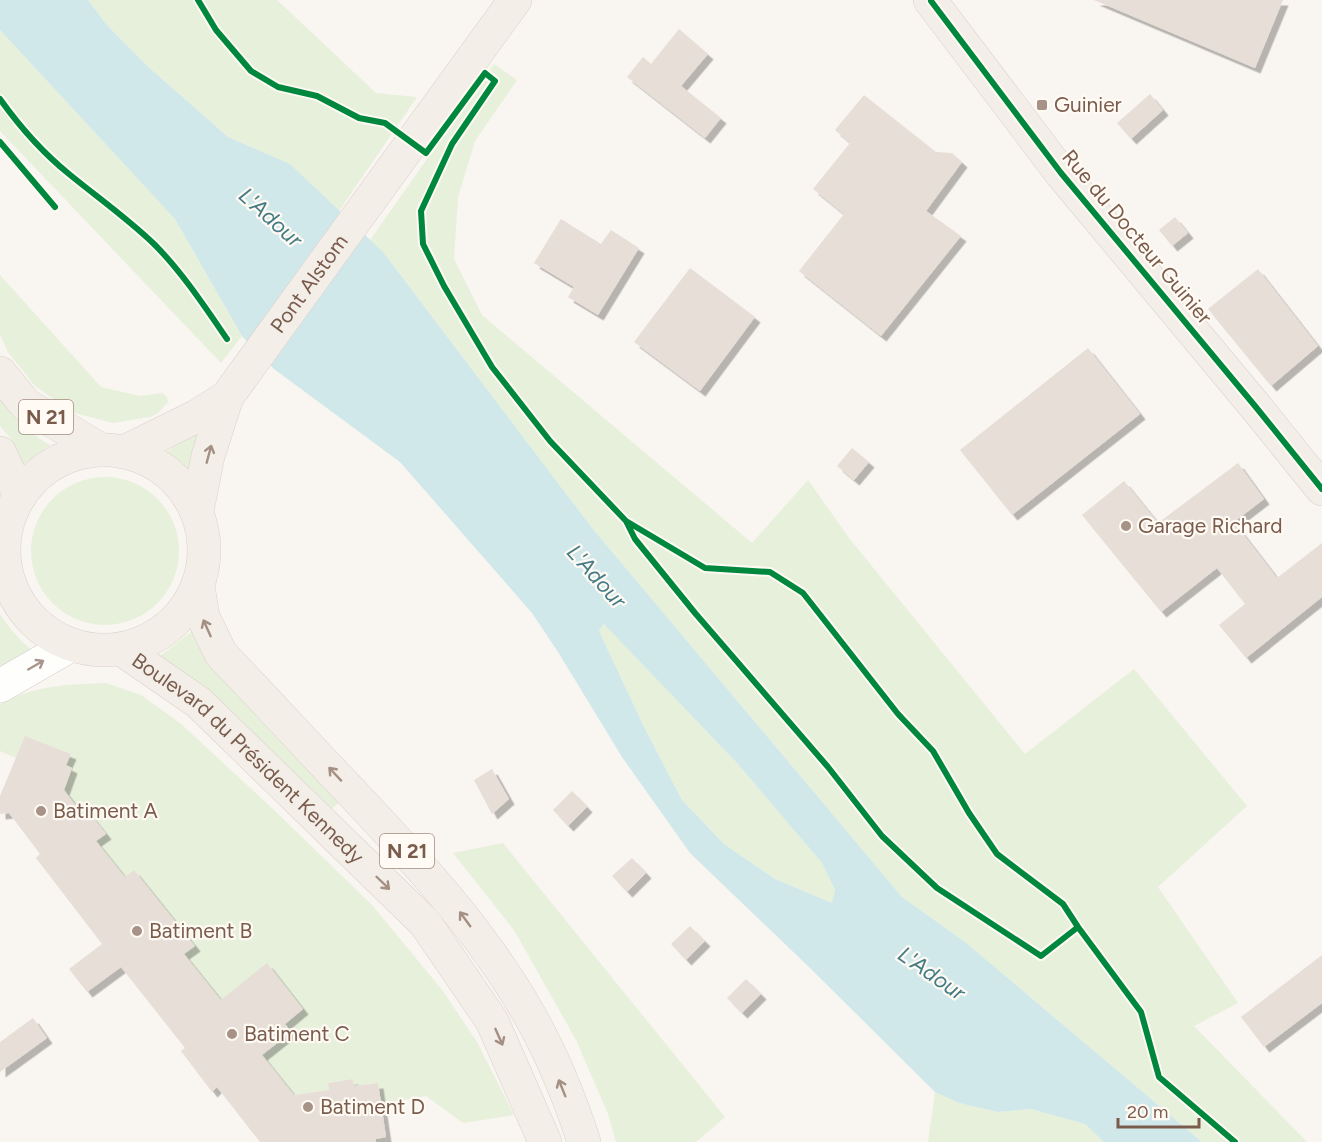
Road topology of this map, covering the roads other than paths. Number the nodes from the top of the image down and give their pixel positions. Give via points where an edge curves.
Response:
1 (930, 0) edge
2 (514, 4) edge
3 (0, 373) edge
4 (231, 391) junction
5 (112, 451) junction
6 (0, 453) edge
7 (1322, 489) edge
8 (20, 496) junction
9 (197, 511) junction
10 (3, 573) edge
11 (198, 586) junction
12 (71, 645) junction
13 (121, 649) junction
14 (0, 686) edge
15 (545, 1142) edge
16 (584, 1142) edge

1 - 7 main road, Rue du Docteur Guinier via 1061,173
2 - 4 main road, Pont Alstom
3 - 5 main road, N 21 via 26,405
4 - 5 main road via 197,416
9 -> 4 main road via 208,456
5 - 8 main road via 69,456 41,472
5 - 9 main road via 154,463 180,484
6 - 8 main road, N 21
8 - 10 main road via 5,535
9 - 11 main road via 204,536
10 - 12 main road via 28,616 47,633
11 - 13 main road via 180,616 153,637
16 -> 11 main road, Boulevard du Président Kennedy / N 21 via 531,1017 495,962 453,904 404,848 221,654 203,617
12 - 13 main road
14 -> 12 street
13 -> 15 main road, Boulevard du Président Kennedy / N 21 via 198,702 425,923 492,1021

